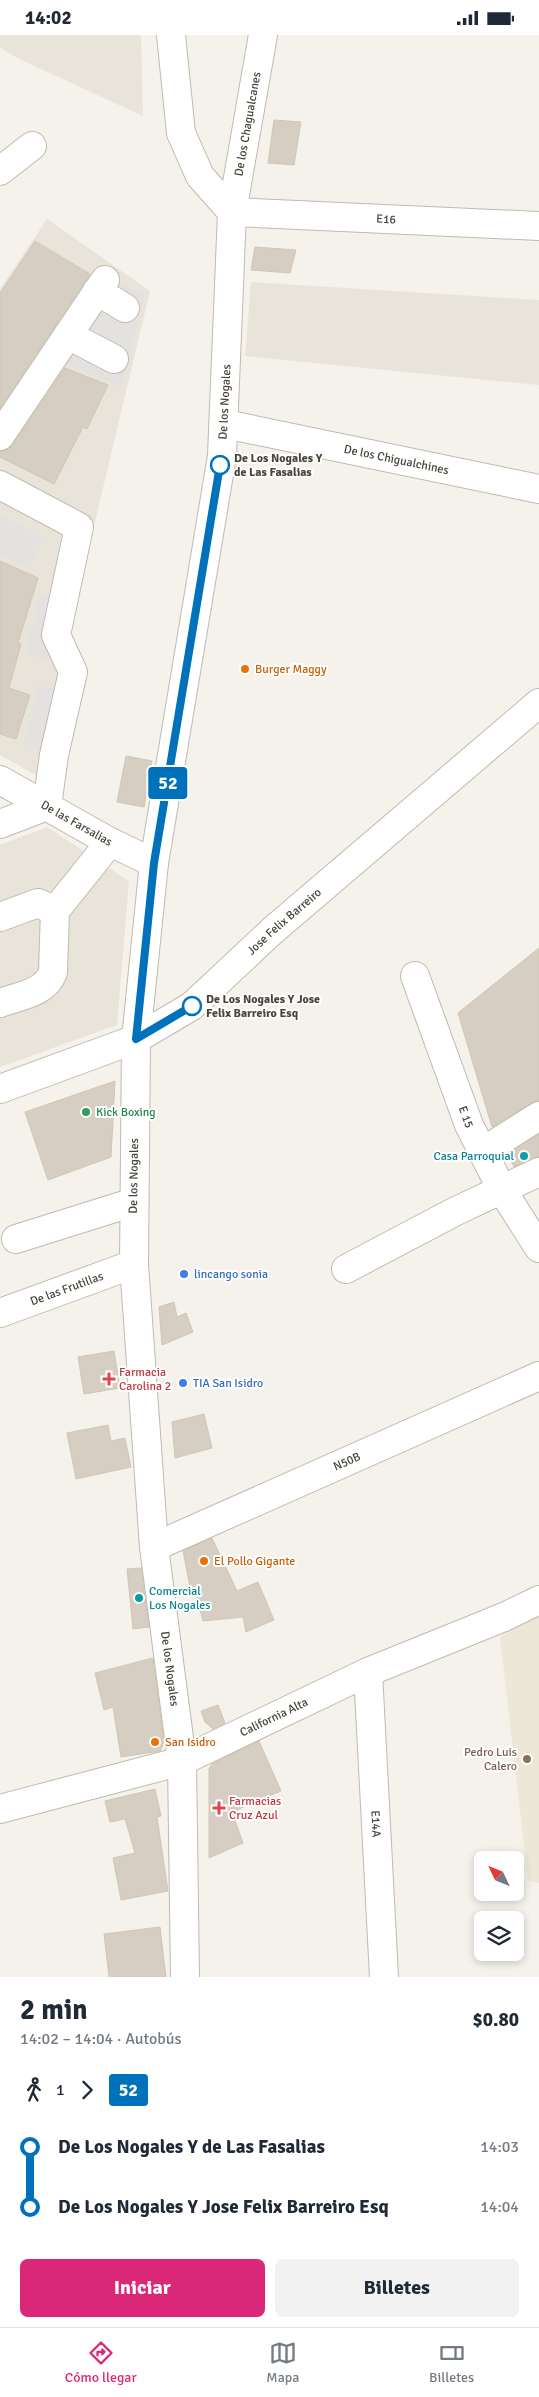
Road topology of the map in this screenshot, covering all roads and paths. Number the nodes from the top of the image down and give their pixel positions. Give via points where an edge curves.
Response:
1 (171, 35) edge
2 (263, 35) edge
3 (32, 146) dead end
4 (0, 171) edge
5 (232, 212) junction
6 (539, 226) edge
7 (125, 308) dead end
8 (68, 335) junction
9 (114, 359) dead end
10 (225, 424) junction
11 (0, 436) edge
12 (0, 485) edge
13 (539, 489) edge
14 (0, 502) edge
15 (78, 534) junction
16 (539, 703) edge
17 (0, 780) edge
18 (47, 806) junction
19 (0, 823) edge
20 (110, 842) junction
21 (154, 863) junction
22 (55, 911) junction
23 (0, 917) edge
24 (415, 976) dead end
25 (0, 1003) edge
26 (136, 1039) junction
27 (0, 1089) edge
28 (539, 1116) edge
29 (482, 1152) junction
30 (539, 1172) edge
31 (502, 1190) junction
32 (134, 1202) junction
33 (16, 1239) dead end
34 (539, 1248) edge
35 (134, 1265) junction
36 (346, 1269) dead end
37 (0, 1313) edge
38 (539, 1376) edge
39 (154, 1547) junction
40 (539, 1600) edge
41 (368, 1672) junction
42 (182, 1761) junction
43 (0, 1809) edge
44 (185, 1977) edge
45 (384, 1977) edge

1 - 5 street via 181,133 200,177
2 - 5 street, De los Chagualcanes
3 - 4 street
5 - 6 street, E16
5 - 10 street, De los Nogales
7 - 8 street via 101,285
8 - 9 street
8 - 11 street
10 - 13 street, De los Chigualchines
10 - 21 street, De los Nogales
12 - 15 street
14 - 15 street
15 - 18 street via 56,635 73,672 54,755
16 - 26 street, Jose Felix Barreiro via 280,925 192,1006
17 - 18 street, De las Farsalias
18 - 19 street
18 - 20 street, De las Farsalias
20 - 21 street, De las Farsalias
20 - 22 street
21 - 26 street, De los Nogales
22 - 23 street via 38,903
22 - 25 street via 50,981 43,987
24 - 29 street, E 15 via 469,1125
26 - 27 street, Jose Felix Barreiro
26 - 32 street, De los Nogales
28 - 29 street
29 - 31 street, E 15
30 - 31 street
31 - 34 street, E 15
31 - 36 street
32 - 33 street
32 - 35 street, De los Nogales
35 - 37 street, De las Frutillas
35 - 39 street, De los Nogales
38 - 39 street, N50B
39 - 42 street, De los Nogales
40 - 41 street, California Alta
41 - 42 street, California Alta
41 - 45 street, E14A
42 - 43 street, California Alta
42 - 44 street, De los Nogales

